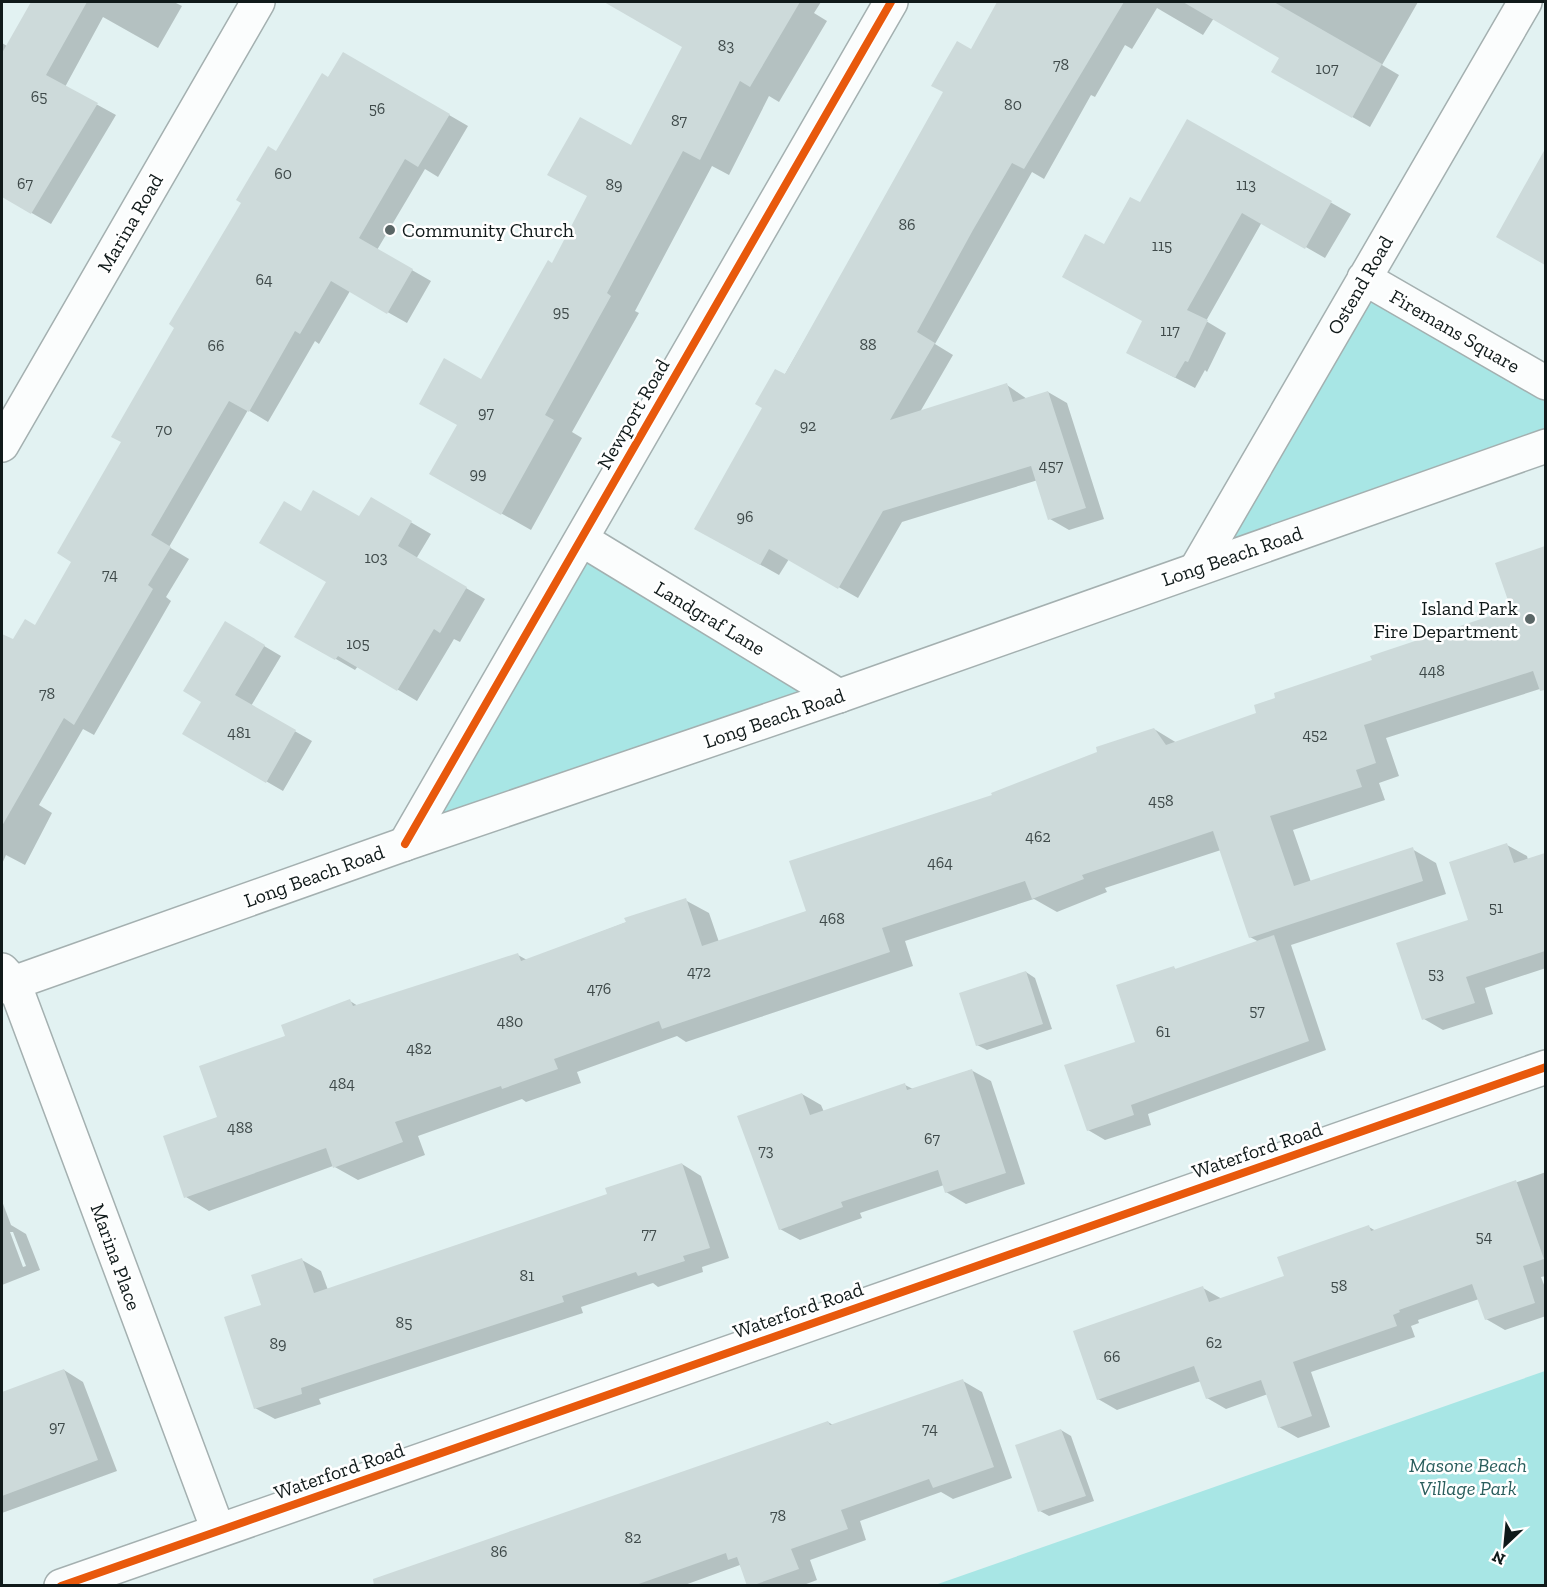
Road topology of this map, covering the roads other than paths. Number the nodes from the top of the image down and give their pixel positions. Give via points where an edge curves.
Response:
1 (258, 2) edge
2 (891, 2) edge
3 (1524, 2) edge
4 (1364, 278) junction
5 (1545, 383) edge
6 (2, 445) edge
7 (1545, 446) edge
8 (581, 538) junction
9 (1196, 569) junction
10 (839, 696) junction
11 (405, 844) junction
12 (6, 980) edge
13 (1545, 1067) edge
14 (218, 1530) junction
15 (61, 1586) edge

1 - 6 street, Marina Road
2 - 8 street, Newport Road
3 - 4 street, Ostend Road
4 - 5 street, Firemans Square
4 - 9 street, Ostend Road
7 - 9 street, Long Beach Road
8 - 10 street, Landgraf Lane
8 - 11 street, Newport Road
9 - 10 street, Long Beach Road
10 - 11 street, Long Beach Road
11 - 12 street, Long Beach Road
12 - 14 street, Marina Place
13 - 14 street, Waterford Road
14 - 15 street, Waterford Road

